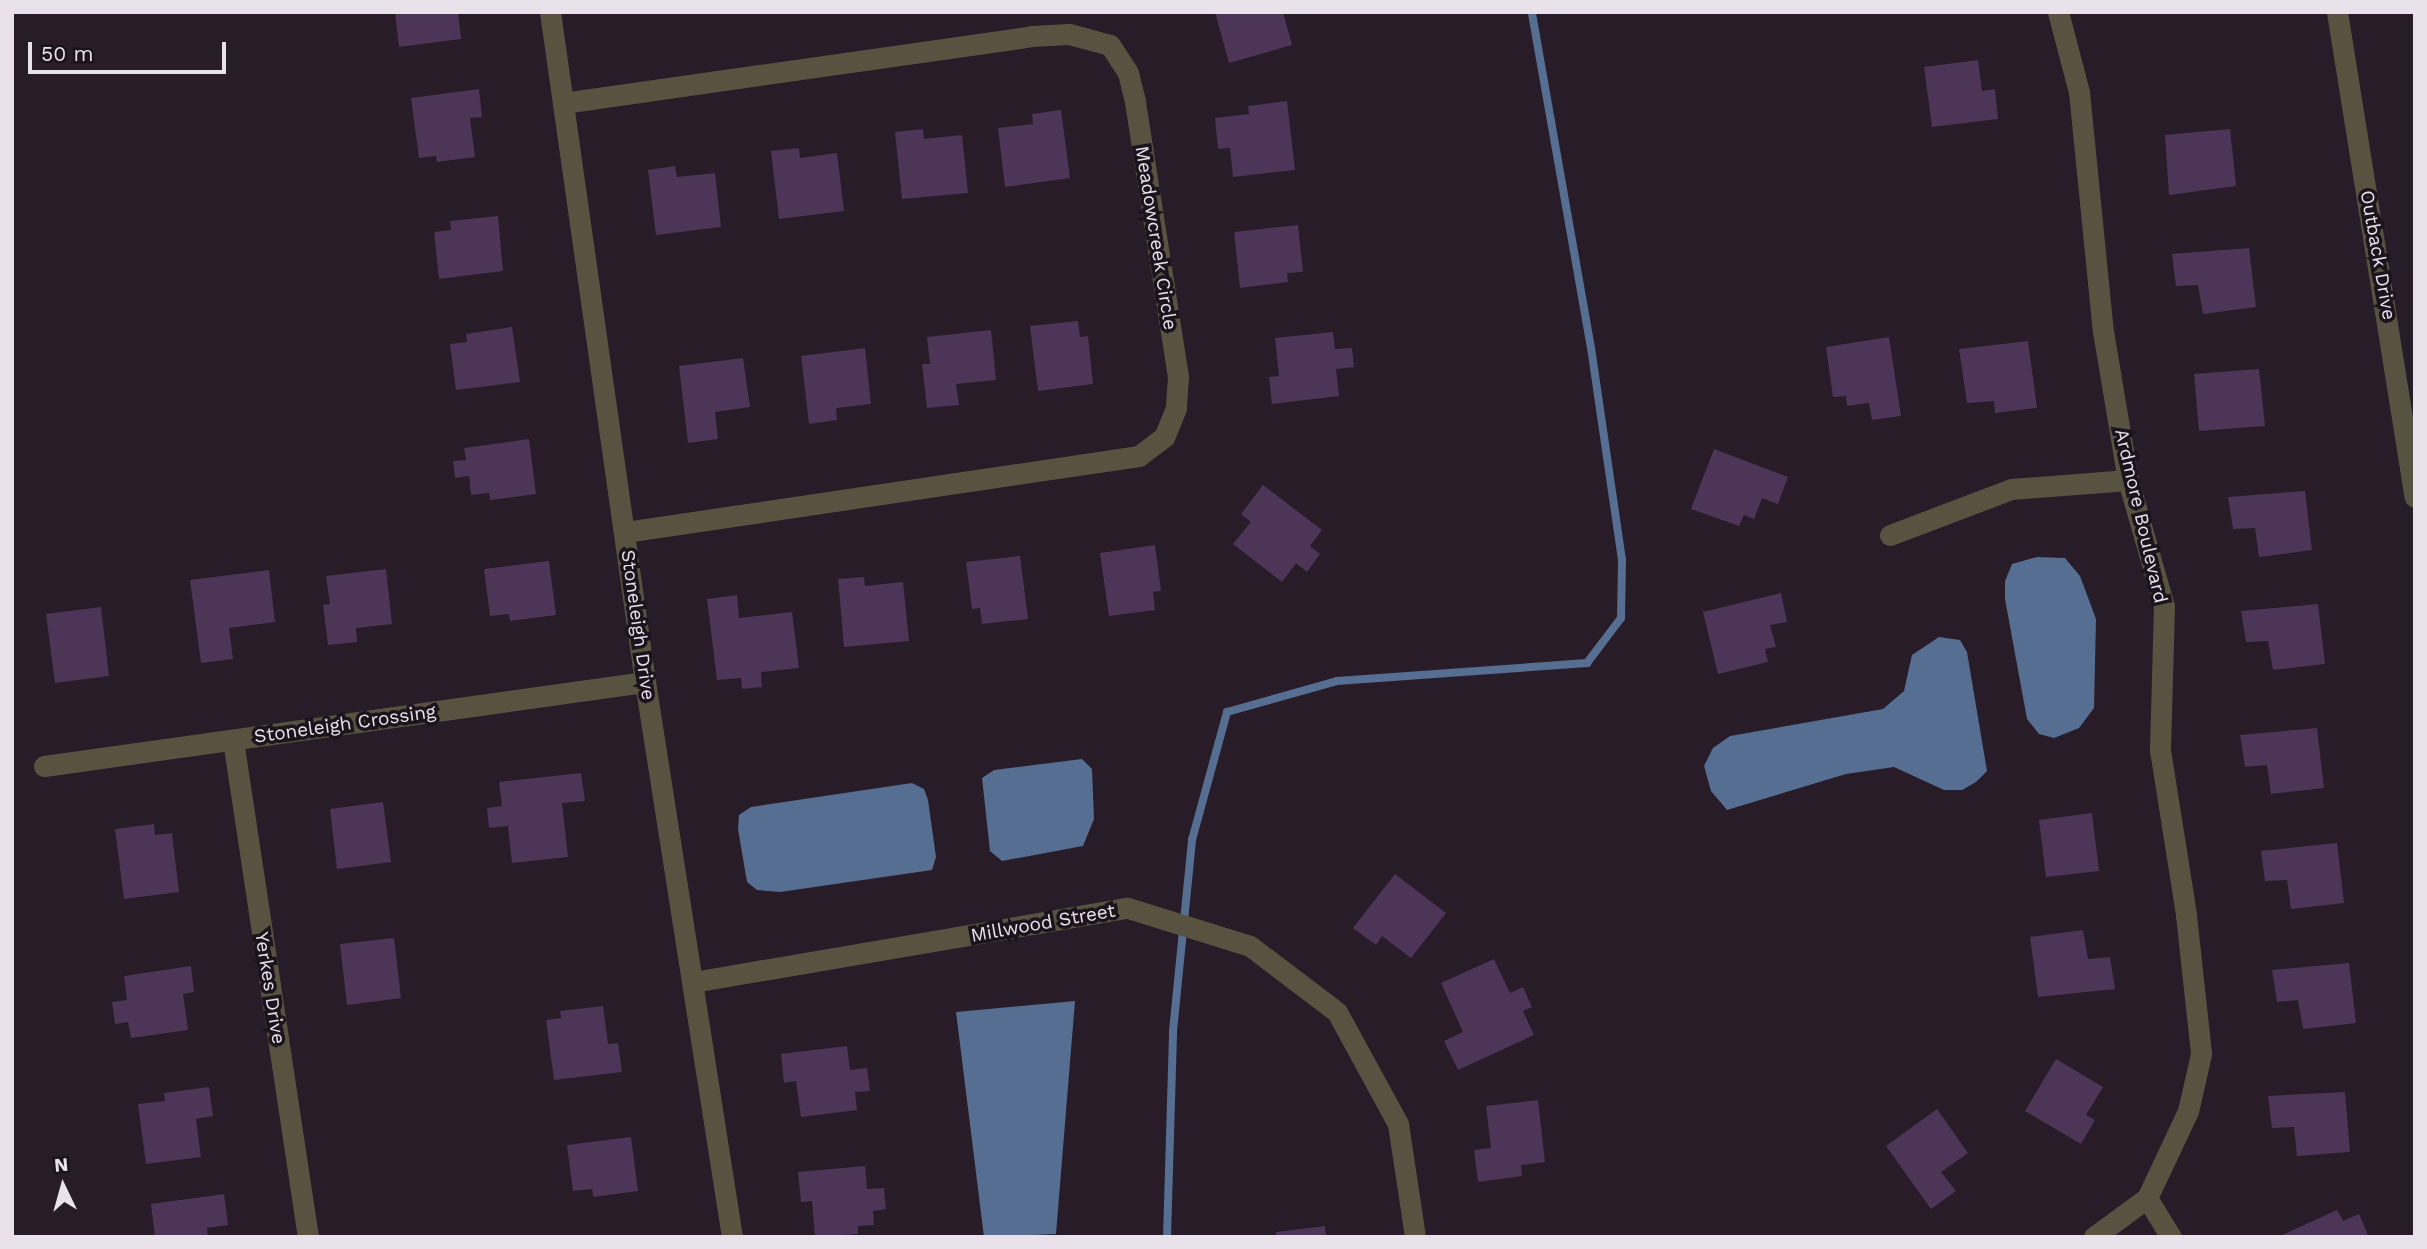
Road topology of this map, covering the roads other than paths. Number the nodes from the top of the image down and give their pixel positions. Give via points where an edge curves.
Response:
1 (550, 12) edge
2 (2058, 12) edge
3 (2337, 12) edge
4 (563, 103) junction
5 (2128, 480) junction
6 (2415, 498) edge
7 (625, 532) junction
8 (1890, 535) dead end
9 (645, 682) junction
10 (233, 740) junction
11 (44, 766) dead end
12 (693, 982) junction
13 (2147, 1198) junction
14 (307, 1237) edge
15 (732, 1237) edge
16 (1415, 1237) edge
17 (2094, 1237) edge
18 (2171, 1237) edge

1 - 4 street, Stoneleigh Drive
2 - 5 street, Ardmore Boulevard via 2078,92 2103,331
3 - 6 street, Outback Drive
4 - 7 street, Stoneleigh Drive
4 - 7 street, Meadowcreek Circle via 1032,36 1069,34 1110,45 1128,73 1135,102 1178,377 1176,408 1164,437 1139,456
5 - 8 street via 2011,489
5 - 13 street, Ardmore Boulevard via 2164,606 2160,750 2186,915 2201,1054 2188,1111
7 - 9 street, Stoneleigh Drive
9 - 10 street, Stoneleigh Crossing
9 - 12 street, Stoneleigh Drive
10 - 11 street, Stoneleigh Crossing
10 - 14 street, Yerkes Drive
12 - 15 street, Stoneleigh Drive
12 - 16 street, Millwood Street via 1128,908 1250,946 1337,1012 1398,1124
13 - 17 street, Ardmore Boulevard
13 - 18 street

